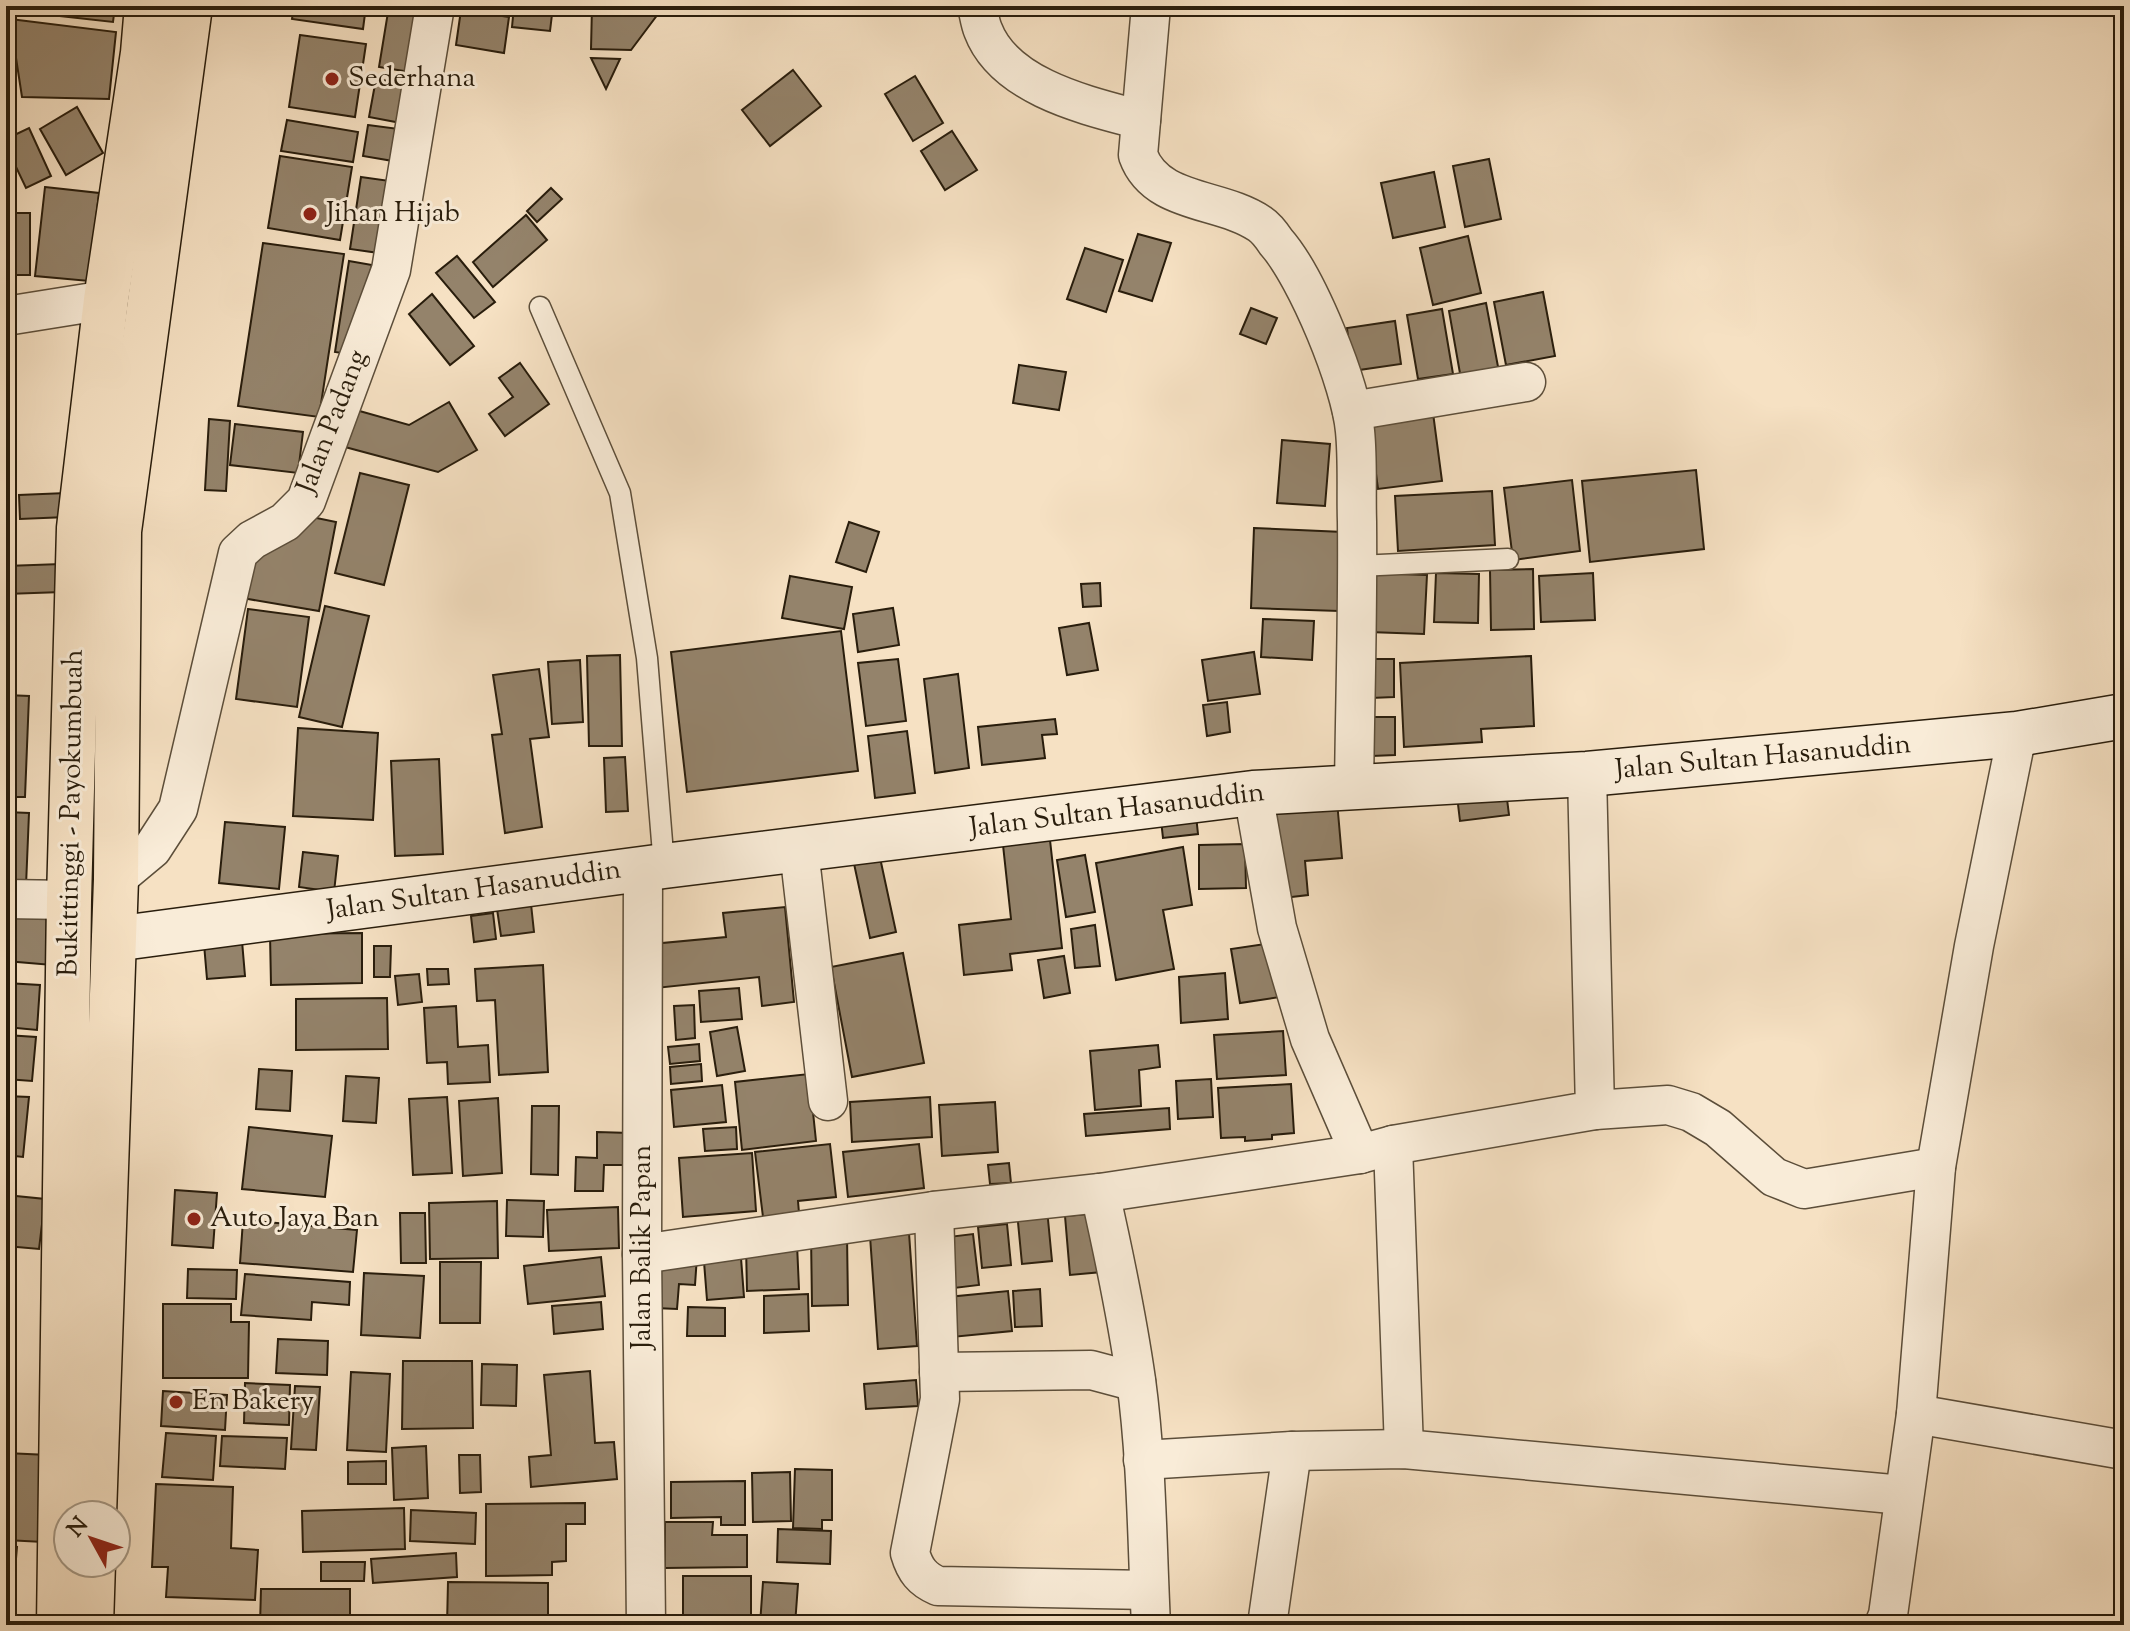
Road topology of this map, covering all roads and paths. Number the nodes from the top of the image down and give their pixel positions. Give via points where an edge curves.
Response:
1 (147, 6) edge
2 (190, 6) edge
3 (435, 6) edge
4 (977, 6) edge
5 (1151, 6) edge
6 (1141, 120) junction
7 (106, 300) junction
8 (540, 307) dead end
9 (6, 316) edge
10 (1526, 382) dead end
11 (1352, 411) junction
12 (1508, 559) dead end
13 (1358, 566) junction
14 (2124, 716) edge
15 (2017, 734) junction
16 (1587, 774) junction
17 (1354, 789) junction
18 (1253, 793) junction
19 (799, 850) junction
20 (654, 868) junction
21 (116, 879) junction
22 (6, 899) edge
23 (69, 900) junction
24 (114, 939) junction
25 (828, 1101) dead end
26 (1595, 1110) junction
27 (1376, 1150) junction
28 (1936, 1167) junction
29 (1100, 1193) junction
30 (934, 1211) junction
31 (642, 1254) junction
32 (939, 1372) junction
33 (1136, 1382) junction
34 (1916, 1414) junction
35 (1404, 1449) junction
36 (2124, 1450) edge
37 (1292, 1451) junction
38 (1143, 1460) junction
39 (1903, 1495) junction
40 (95, 1499) edge
41 (92, 1579) edge
42 (1150, 1608) edge
43 (59, 1625) edge
44 (91, 1625) edge
45 (646, 1625) edge
46 (1267, 1625) edge
47 (1884, 1625) edge

1 - 7 highway, Bukittinggi - Payokumbuah
2 - 21 highway, Bukittinggi - Payokumbuah via 119,531
3 - 21 street, Jalan Padang via 391,270 306,501 238,553 178,809 152,849
4 - 6 street via 984,33 1008,66 1048,91
5 - 6 street
6 - 11 street via 1138,155 1157,183 1261,225 1279,244 1310,299 1344,378
7 - 9 street
7 - 23 highway, Bukittinggi - Payokumbuah via 79,528
8 - 20 lane via 620,493 647,658
10 - 11 street
11 - 13 street
12 - 13 lane
13 - 17 street
14 - 15 street, Jalan Sultan Hasanuddin
15 - 16 street, Jalan Sultan Hasanuddin
15 - 28 street
16 - 17 street, Jalan Sultan Hasanuddin
16 - 26 street
17 - 18 street, Jalan Sultan Hasanuddin
18 - 19 street, Jalan Sultan Hasanuddin
18 - 27 street via 1277,928 1310,1039
19 - 20 street, Jalan Sultan Hasanuddin
19 - 25 street
20 - 24 street, Jalan Sultan Hasanuddin
20 - 31 street, Jalan Balik Papan
21 - 24 highway, Bukittinggi - Payokumbuah
22 - 23 street
23 - 43 highway, Bukittinggi - Payokumbuah
24 - 40 highway, Bukittinggi - Payokumbuah
26 - 27 street
26 - 28 street via 1668,1105 1691,1112 1718,1128 1774,1177 1804,1189
27 - 29 street
27 - 35 street
28 - 34 street
29 - 30 street
29 - 33 street
30 - 31 street
30 - 32 street
31 - 45 street, Jalan Balik Papan
32 - 33 street via 1091,1370
32 - 42 street via 940,1399 910,1553 920,1575 938,1586
33 - 38 street
34 - 36 street
34 - 39 street
35 - 37 street
35 - 39 street
37 - 38 street
37 - 46 street
38 - 42 street
39 - 47 street
41 - 44 highway

